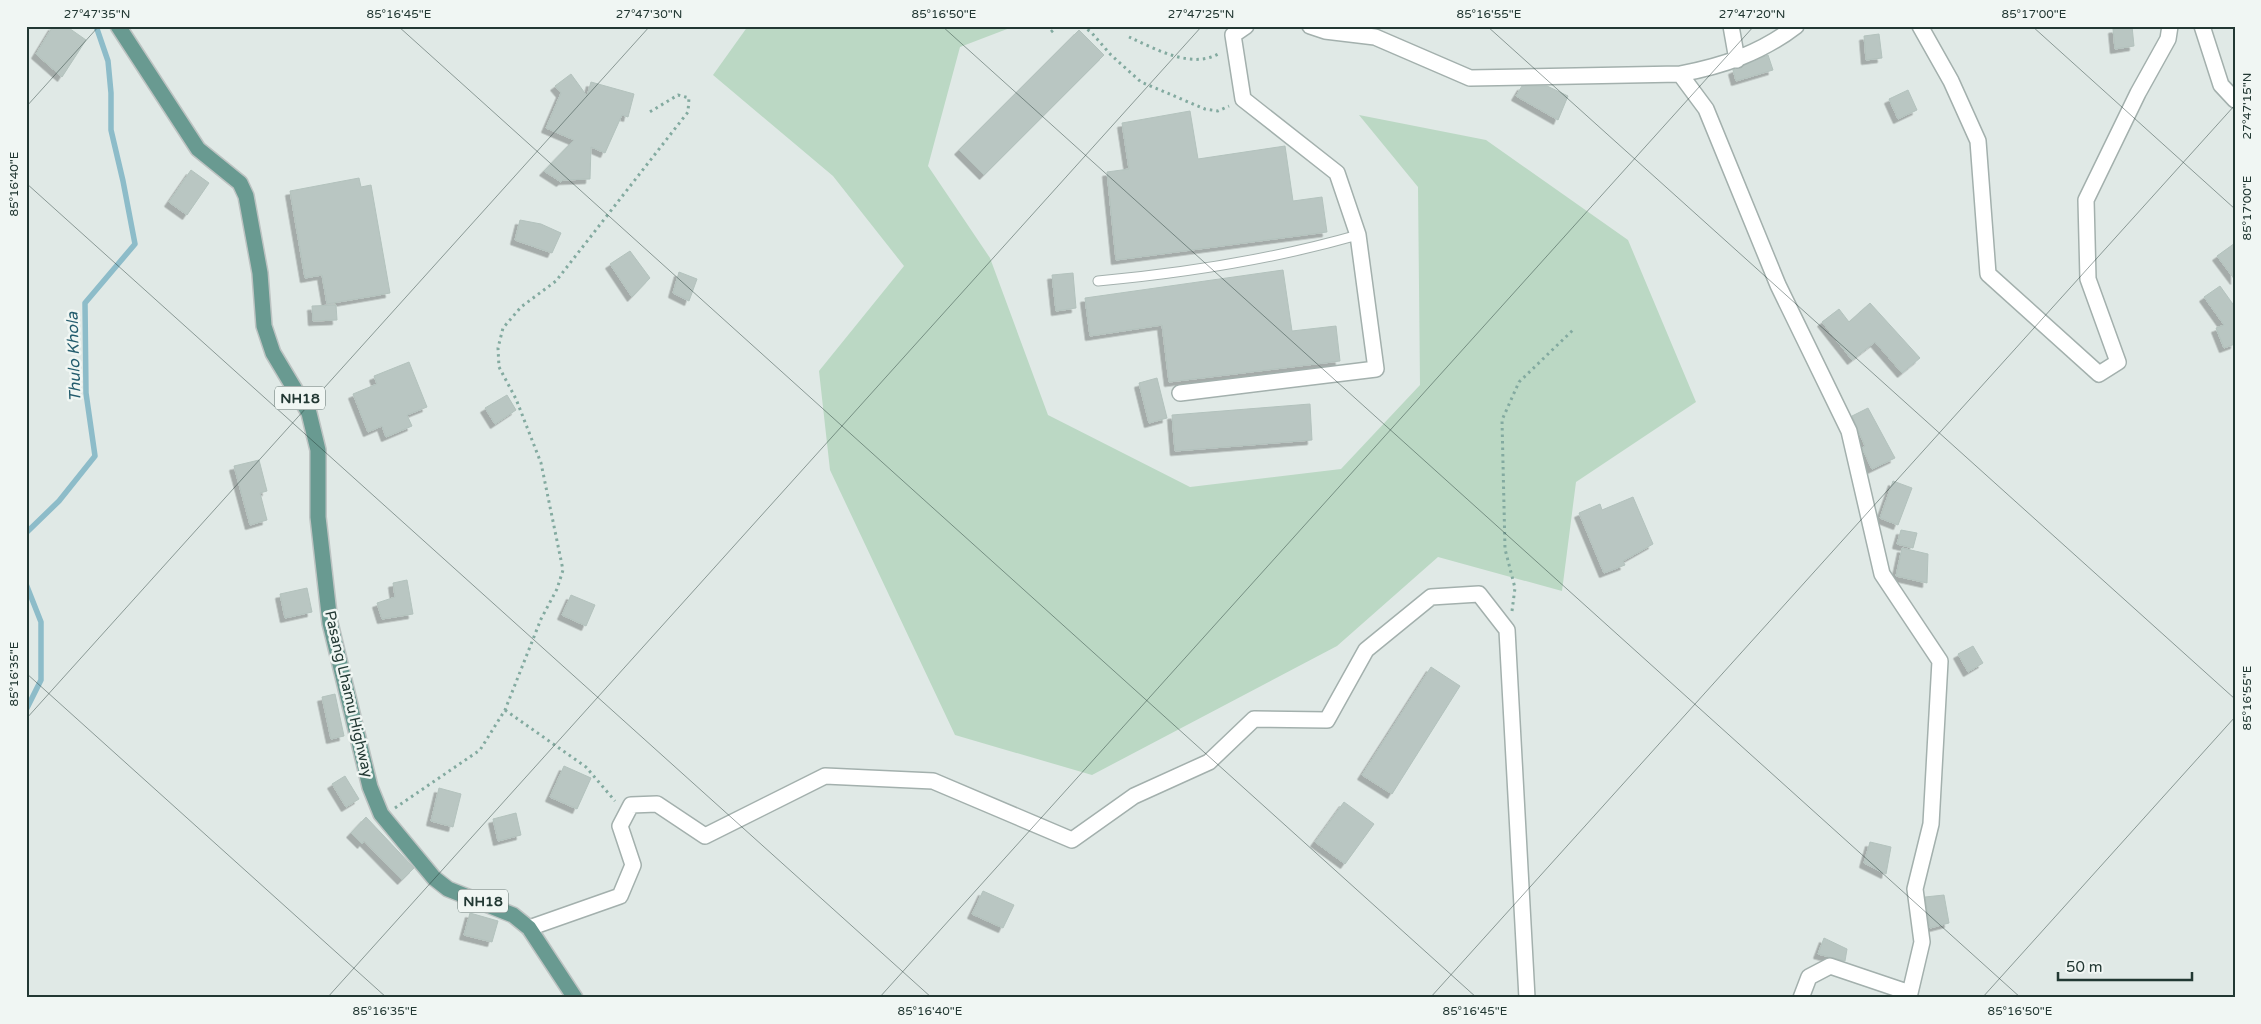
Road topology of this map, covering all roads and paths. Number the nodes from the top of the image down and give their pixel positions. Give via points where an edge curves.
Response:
1 (118, 26) edge
2 (1058, 26) edge
3 (1082, 26) edge
4 (1246, 26) edge
5 (1310, 26) edge
6 (1731, 26) edge
7 (1796, 26) edge
8 (1920, 26) edge
9 (2170, 26) edge
10 (2202, 26) edge
11 (1050, 32) dead end
12 (1233, 35) junction
13 (1129, 37) dead end
14 (1737, 60) junction
15 (1680, 74) junction
16 (1243, 99) junction
17 (2235, 100) edge
18 (648, 113) dead end
19 (1358, 235) junction
20 (1098, 281) dead end
21 (1573, 330) dead end
22 (1180, 393) dead end
23 (1512, 615) dead end
24 (505, 710) junction
25 (381, 814) junction
26 (626, 816) junction
27 (529, 928) junction
28 (1910, 995) edge
29 (575, 998) edge
30 (1527, 998) edge
31 (1801, 998) edge

1 - 25 main road, Pasang Lhamu Highway / NH18 via 198,149 240,183 246,196 260,273 264,326 273,353 309,413 318,450 318,517 330,623 370,787
2 - 11 path
3 - 16 path via 1149,86 1205,109 1218,111
4 - 12 street
5 - 15 street via 1325,32 1375,37 1470,78
6 - 14 street
7 - 14 street via 1775,42
8 - 9 street via 1952,81 1978,141 1988,274 2098,374 2118,362 2088,279 2086,200 2168,39
10 - 17 street via 2221,85
12 - 13 path via 1227,38 1220,53 1203,60 1183,58
12 - 16 street
14 - 15 street
15 - 28 street via 1706,108 1778,285 1849,431 1882,574 1940,661 1931,824 1915,889 1922,942
16 - 19 street via 1337,173
18 - 24 path via 678,95 689,98 688,112 556,281 521,307 503,328 498,348 499,367 516,399 541,463 562,570 557,589
19 - 20 lane via 1307,250
19 - 22 street via 1376,369
21 - 23 path via 1519,382 1502,420 1505,550 1515,588
24 - 25 path via 480,750 401,805
24 - 26 path via 586,767
25 - 27 main road, Pasang Lhamu Highway / NH18 via 434,878 448,889 514,915
26 - 27 street via 620,826 632,865 620,896
26 - 30 street via 631,805 657,804 705,836 824,776 933,780 1072,840 1134,796 1209,762 1254,719 1327,720 1366,650 1431,597 1479,594 1507,630
27 - 29 main road, Pasang Lhamu Highway / NH18
28 - 31 street via 1830,966 1809,977

